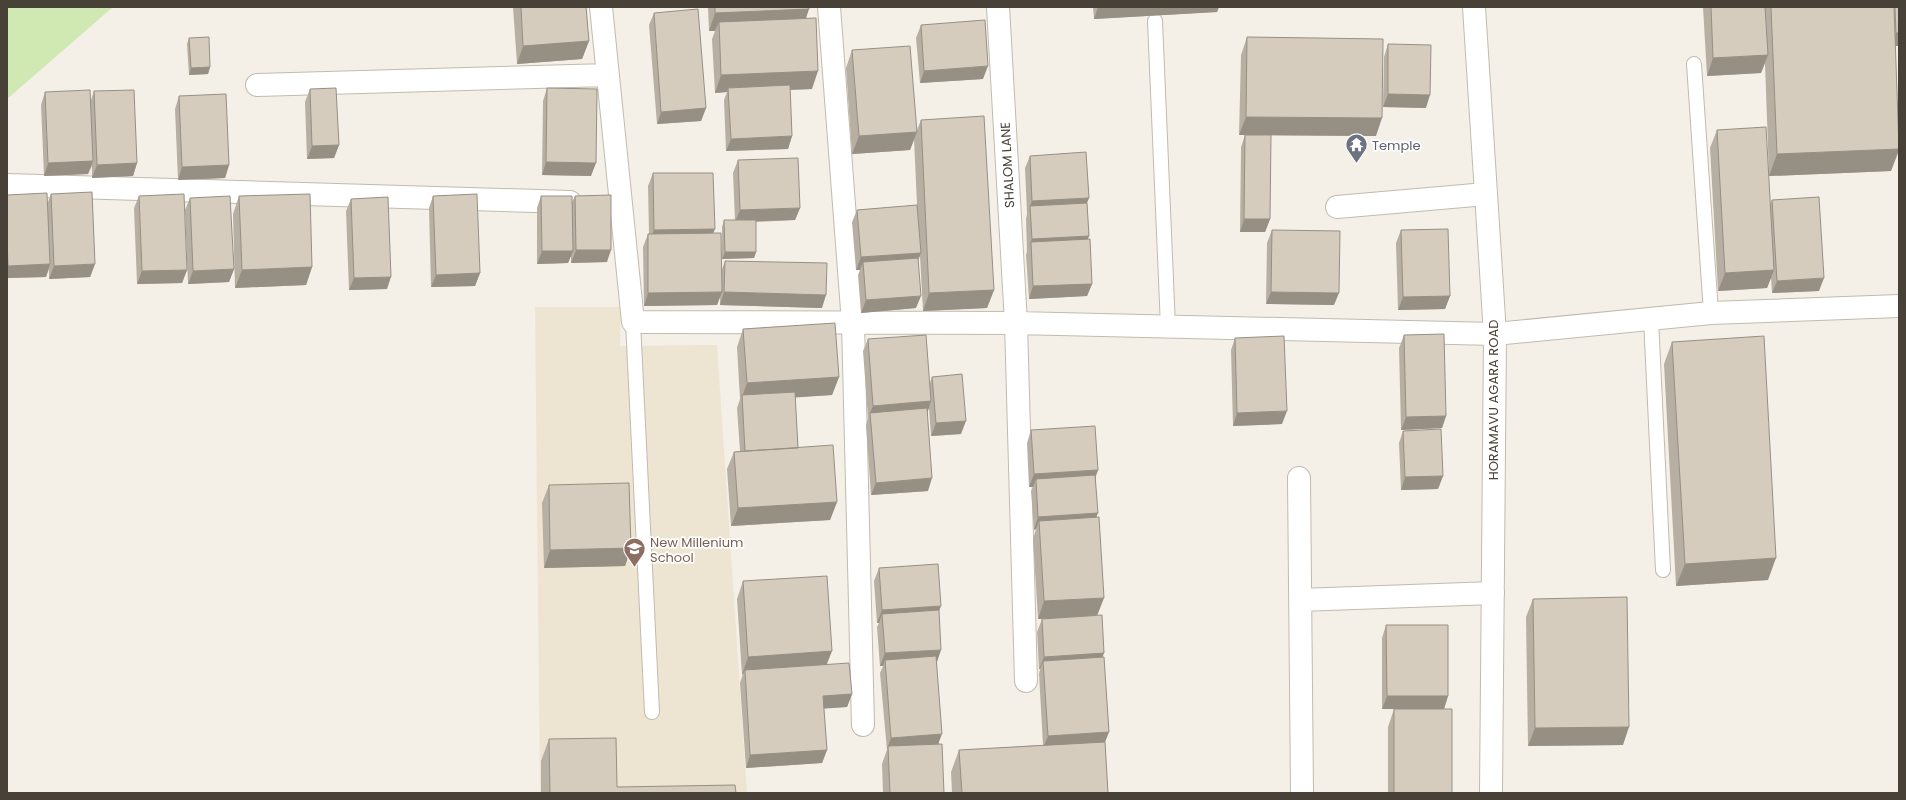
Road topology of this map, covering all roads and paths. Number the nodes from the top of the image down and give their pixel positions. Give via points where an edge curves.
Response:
1 (601, 7) edge
2 (829, 7) edge
3 (998, 7) edge
4 (1474, 7) edge
5 (1155, 21) dead end
6 (1694, 64) dead end
7 (608, 75) junction
8 (257, 85) dead end
9 (7, 185) edge
10 (1486, 194) junction
11 (605, 203) junction
12 (1337, 207) dead end
13 (1899, 306) edge
14 (1711, 312) junction
15 (1651, 319) junction
16 (633, 322) junction
17 (853, 323) junction
18 (1016, 323) junction
19 (1168, 327) junction
20 (1494, 334) junction
21 (1299, 478) dead end
22 (1663, 570) dead end
23 (1493, 593) junction
24 (1300, 600) junction
25 (1026, 681) dead end
26 (652, 712) dead end
27 (863, 725) dead end
28 (1302, 793) edge
29 (1491, 793) edge

1 - 7 street
2 - 17 street
3 - 18 street, SHALOM LANE
4 - 10 street, HORAMAVU AGARA ROAD
5 - 19 lane
6 - 14 lane
7 - 8 street
7 - 11 street
9 - 11 street
10 - 12 street
10 - 20 street, HORAMAVU AGARA ROAD
11 - 16 street
13 - 14 street
14 - 15 street
15 - 20 street
15 - 22 lane
16 - 17 street
16 - 26 lane
17 - 18 street
17 - 27 street
18 - 19 street
18 - 25 street, SHALOM LANE
19 - 20 street
20 - 23 street, HORAMAVU AGARA ROAD
21 - 24 street
23 - 24 street
23 - 29 street, HORAMAVU AGARA ROAD
24 - 28 street

